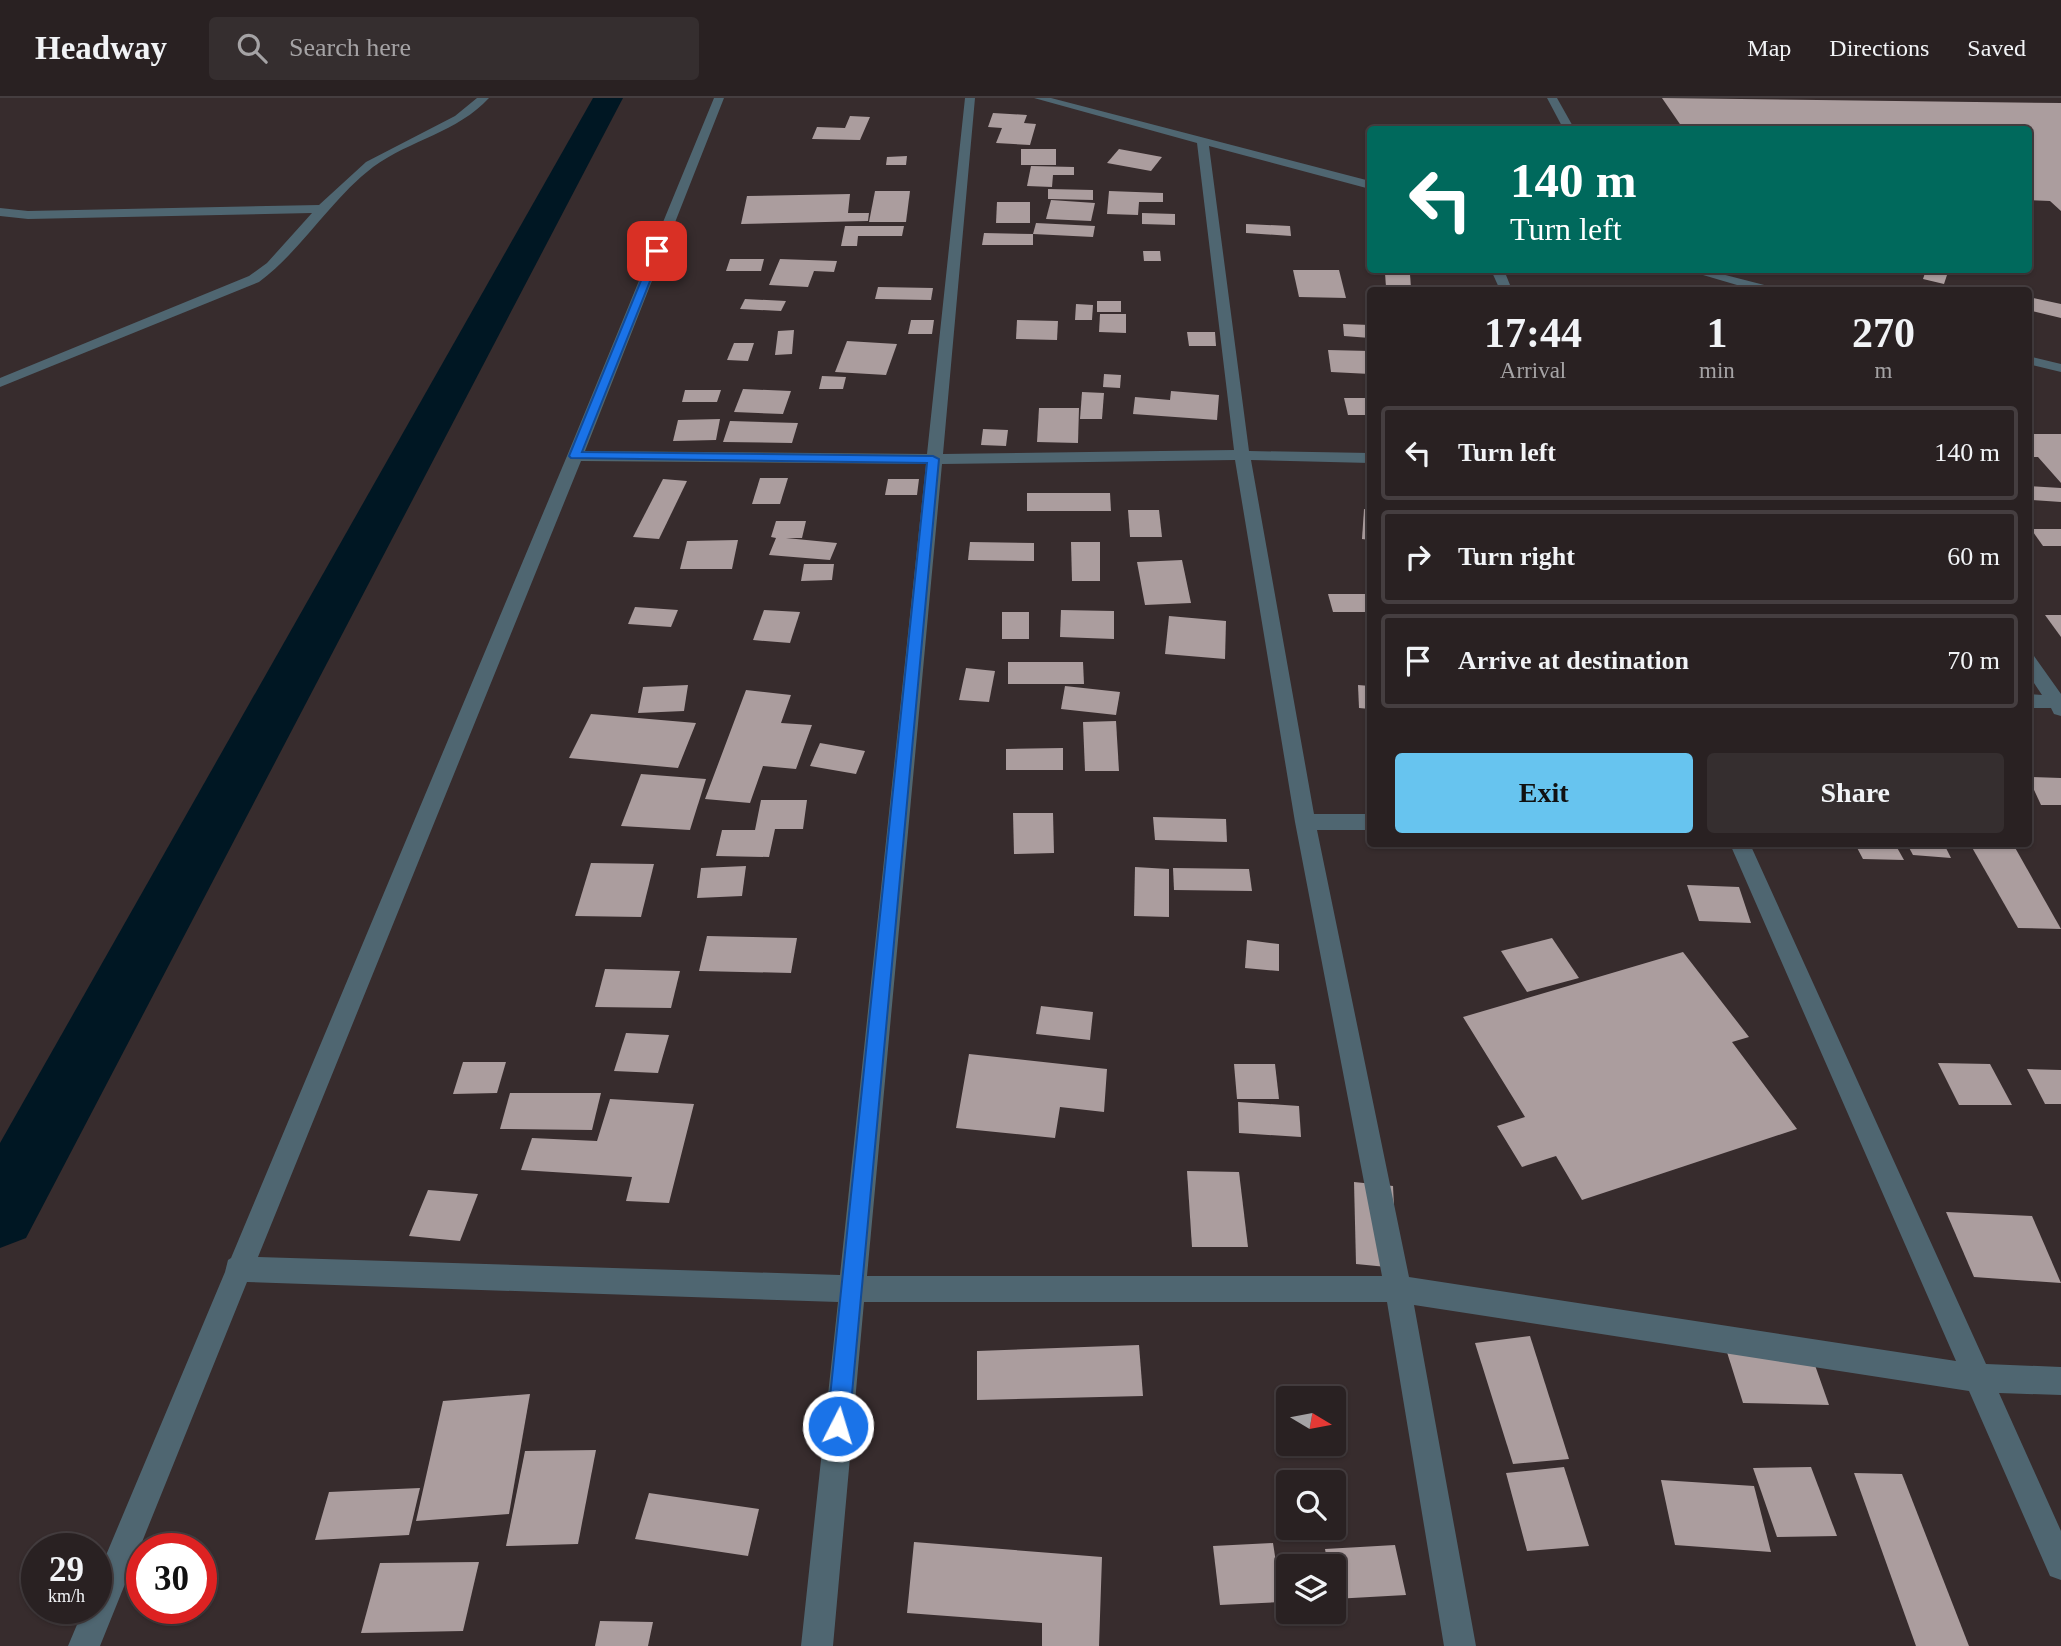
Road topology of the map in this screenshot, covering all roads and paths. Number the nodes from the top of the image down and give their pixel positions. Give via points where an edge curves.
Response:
1 (484, 98) edge
2 (719, 98) edge
3 (970, 98) edge
4 (1039, 98) edge
5 (1552, 98) edge
6 (1568, 126) edge
7 (1203, 142) junction
8 (1367, 184) edge
9 (322, 209) junction
10 (0, 212) edge
11 (1704, 273) edge
12 (1756, 287) edge
13 (2032, 361) edge
14 (2061, 368) edge
15 (0, 383) edge
16 (1242, 455) junction
17 (575, 456) junction
18 (1367, 458) edge
19 (933, 459) junction
20 (2032, 666) edge
21 (2032, 702) edge
22 (2058, 706) edge
23 (1304, 822) junction
24 (1367, 822) edge
25 (1741, 847) edge
26 (237, 1269) junction
27 (851, 1289) junction
28 (1398, 1289) junction
29 (1977, 1378) junction
30 (2061, 1381) edge
31 (2061, 1565) edge
32 (84, 1646) edge
33 (817, 1646) edge
34 (1460, 1646) edge

1 - 9 street via 459,118 370,164
2 - 17 street
3 - 19 street
4 - 7 street
5 - 6 street
7 - 8 street
7 - 16 street
9 - 10 street
9 - 15 street via 272,266 254,279
11 - 12 street
13 - 14 street
16 - 18 street
16 - 19 street
16 - 23 street
17 - 19 street
17 - 26 street
19 - 27 street
20 - 22 street
21 - 22 street
23 - 24 street
23 - 28 street
25 - 29 street
26 - 27 street
26 - 32 street
27 - 28 street
27 - 33 street
28 - 29 street
28 - 34 street
29 - 30 street
29 - 31 street

